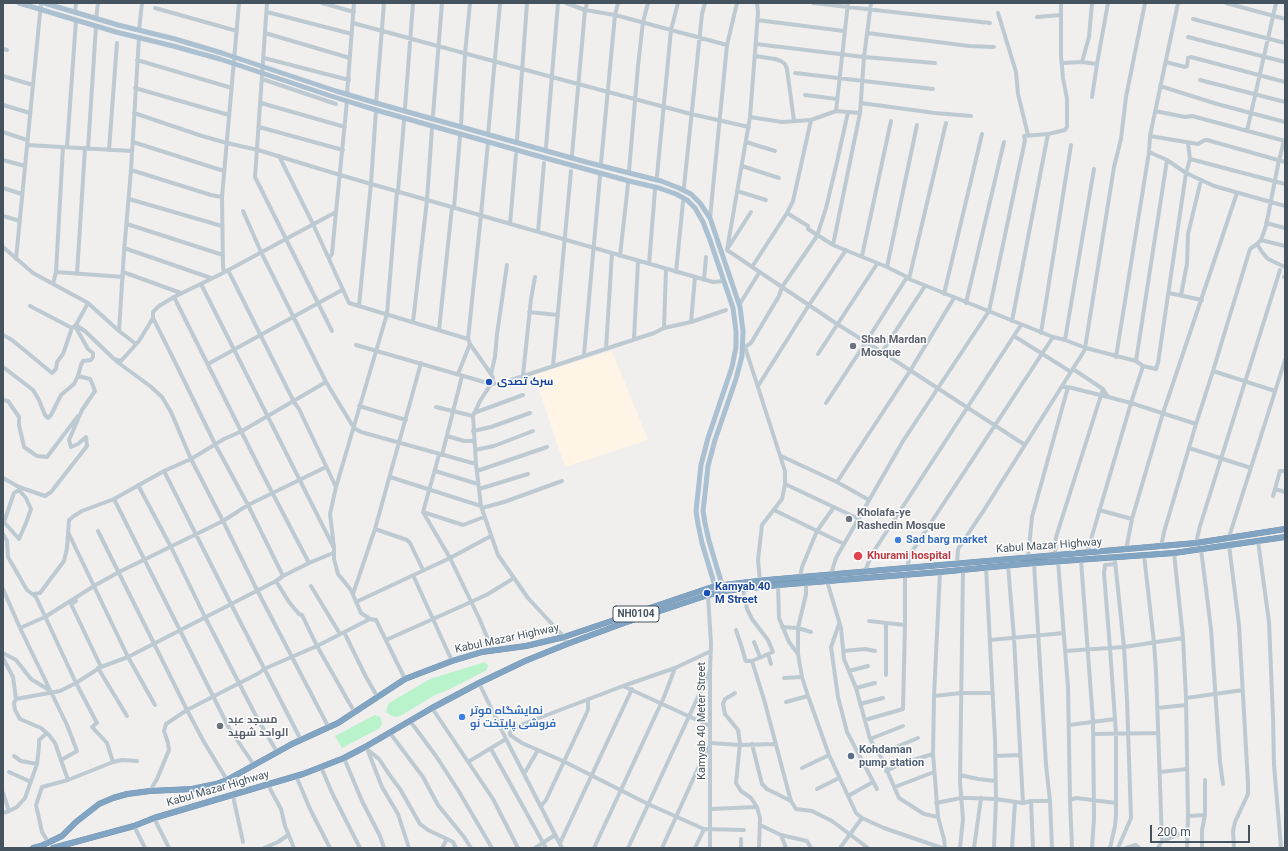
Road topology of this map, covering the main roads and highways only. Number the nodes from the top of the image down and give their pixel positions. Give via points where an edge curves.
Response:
1 (19, 3) edge
2 (44, 3) edge
3 (586, 162) junction
4 (584, 169) junction
5 (1285, 529) edge
6 (1285, 537) edge
7 (1198, 547) junction
8 (1057, 559) junction
9 (722, 585) junction
10 (715, 586) junction
11 (724, 591) junction
12 (717, 593) junction
13 (68, 845) edge
14 (33, 848) edge
15 (53, 848) edge

1 - 4 main road via 193,51 376,110
2 - 3 main road via 195,44 376,103
3 - 4 main road
3 - 9 main road via 661,181 691,194 710,218 740,307 744,347 708,466 703,511 704,523
4 - 10 main road via 659,188 686,200 703,222 733,308 736,331 735,355 701,465 696,511 702,543
5 - 7 highway, Kabul Mazar Highway / NH0104 via 1229,537
6 - 7 highway, Kabul Mazar Highway / NH0104
7 - 8 highway, Kabul Mazar Highway / NH0104 via 1087,553
7 - 8 highway, Kabul Mazar Highway / NH0104 via 1174,553 1082,560
8 - 9 highway, Kabul Mazar Highway / NH0104 via 1028,558 957,563
8 - 11 highway, Kabul Mazar Highway / NH0104
9 - 10 highway, Kabul Mazar Highway / NH0104
9 - 11 main road
10 - 12 main road
10 - 14 highway, Kabul Mazar Highway / NH0104 via 564,637 526,646 482,652 452,661 406,679 329,728 277,752 227,780 192,789 150,791 113,798 99,804 62,836
11 - 12 highway, Kabul Mazar Highway / NH0104
12 - 13 highway, Kabul Mazar Highway / NH0104 via 567,644 478,683 366,749 344,758 268,785
13 - 15 highway, Kabul Mazar Highway / NH0104

